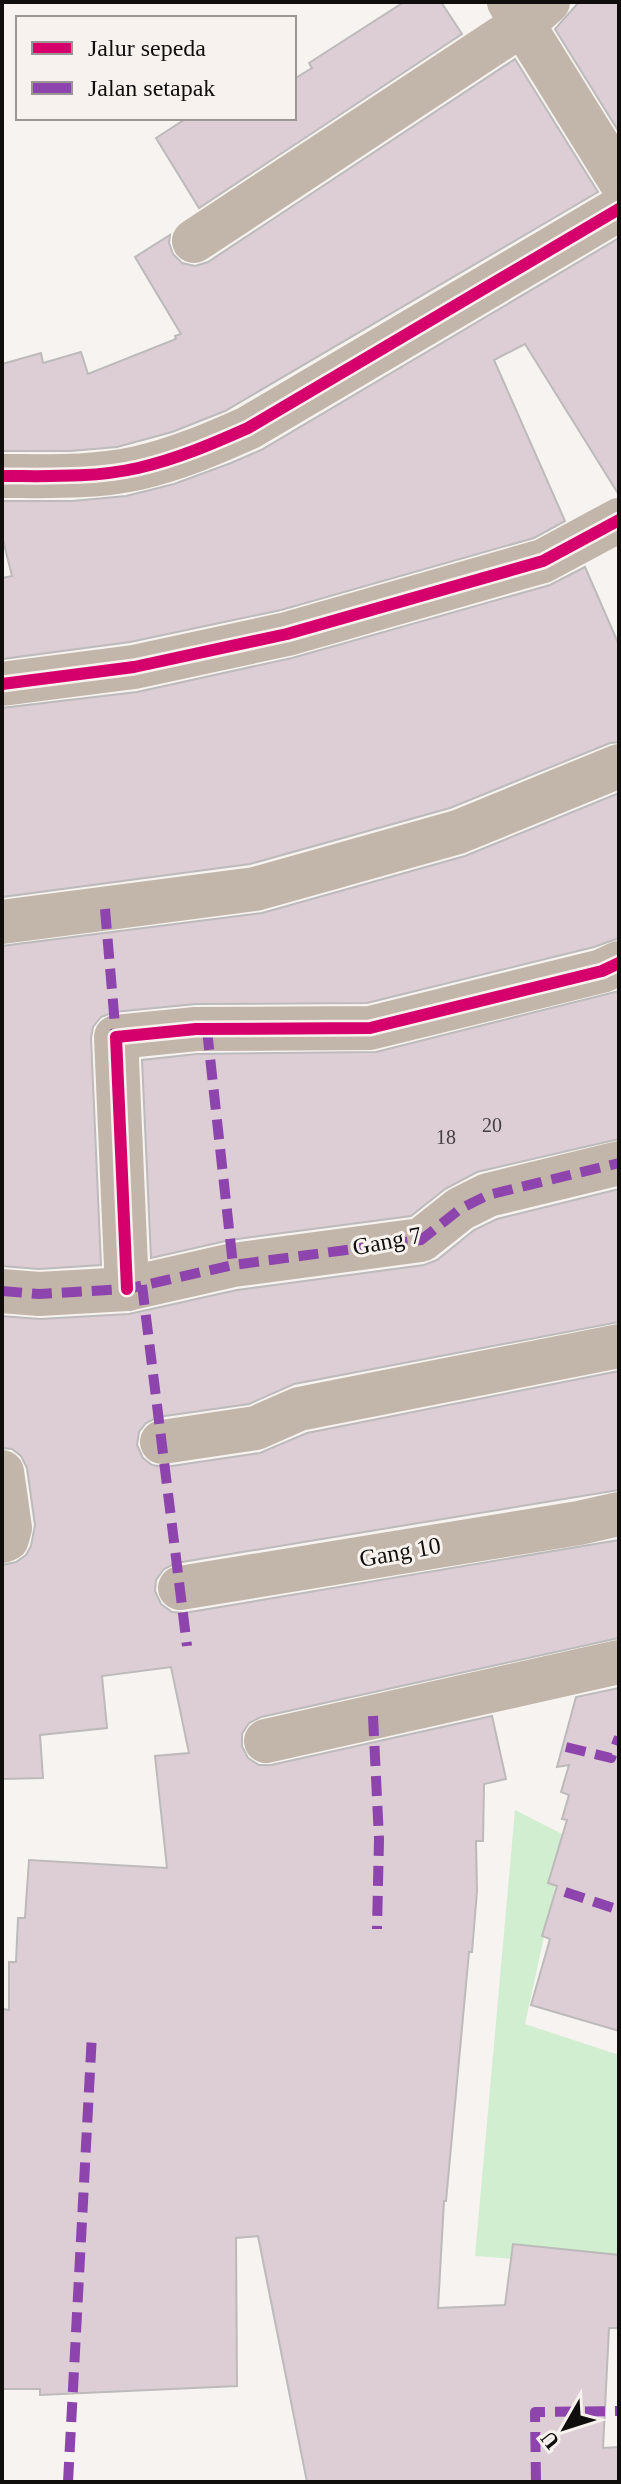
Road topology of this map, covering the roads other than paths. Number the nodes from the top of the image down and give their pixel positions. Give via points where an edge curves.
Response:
1 (527, 9) edge
2 (619, 179) edge
3 (619, 209) edge
4 (194, 241) dead end
5 (2, 476) edge
6 (619, 520) edge
7 (2, 684) edge
8 (619, 766) edge
9 (2, 922) edge
10 (619, 963) edge
11 (619, 1163) edge
12 (134, 1287) junction
13 (2, 1291) edge
14 (619, 1346) edge
15 (162, 1442) dead end
16 (2, 1472) edge
17 (619, 1514) edge
18 (2, 1541) edge
19 (180, 1588) dead end
20 (619, 1662) edge
21 (266, 1741) dead end

1 - 2 street via 533,42
1 - 4 street
3 - 5 street via 248,428 194,452 136,468
6 - 7 street via 543,561 287,634 134,667
8 - 9 street via 458,832 255,889
10 - 12 street via 370,1028 196,1029 116,1037
11 - 12 street, Gang 7 via 488,1195 421,1240 233,1265
12 - 13 street, Gang 7 via 39,1294
14 - 15 street via 299,1409 256,1428
16 - 18 street via 10,1528
17 - 19 street, Gang 10
20 - 21 street

